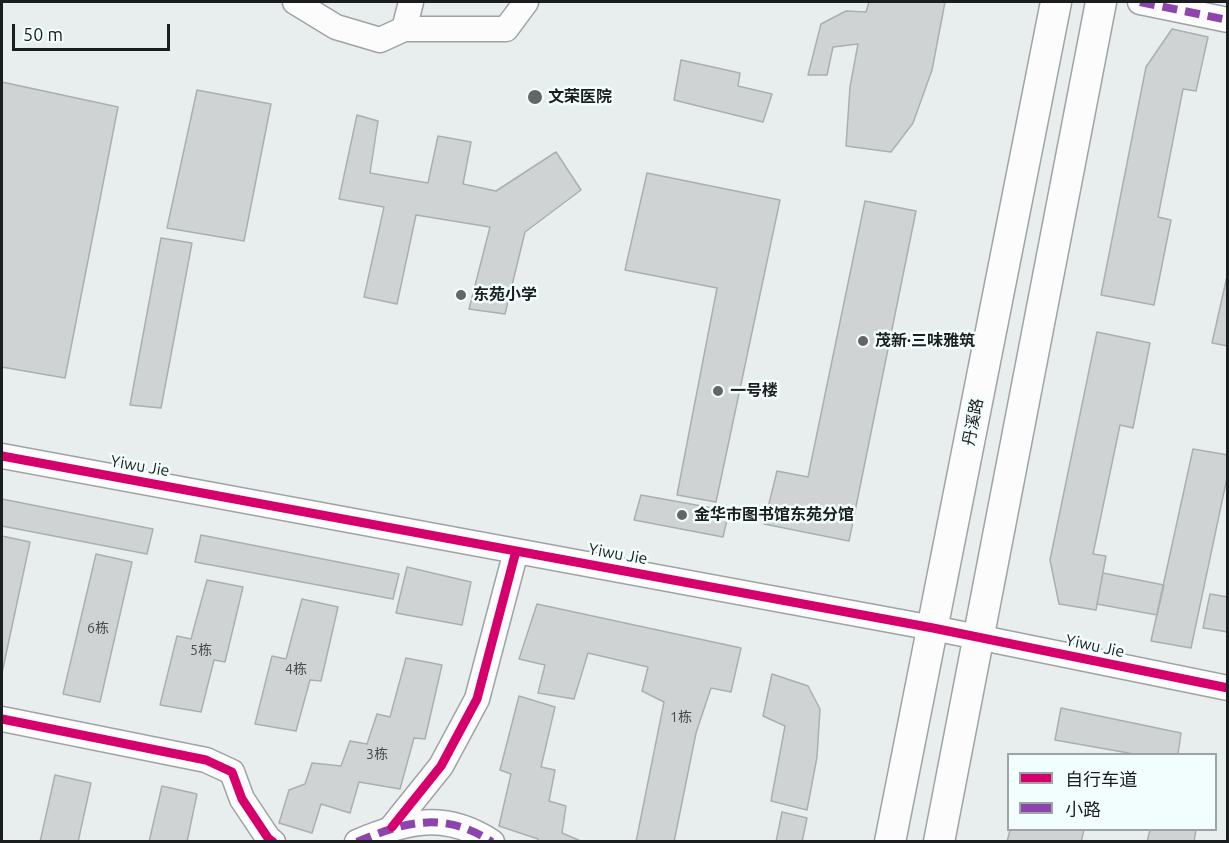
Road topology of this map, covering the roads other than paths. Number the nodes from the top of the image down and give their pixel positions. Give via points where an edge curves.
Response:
1 (295, 2) edge
2 (411, 2) edge
3 (526, 2) edge
4 (1056, 2) edge
5 (1101, 2) edge
6 (1140, 2) edge
7 (1223, 13) edge
8 (404, 29) junction
9 (2, 456) edge
10 (516, 551) junction
11 (933, 628) junction
12 (980, 637) junction
13 (1227, 688) edge
14 (2, 719) edge
15 (392, 827) junction
16 (273, 842) edge
17 (357, 842) edge
18 (492, 842) edge
19 (890, 842) edge
20 (939, 842) edge

1 - 8 street via 336,27 380,40
2 - 8 street
3 - 8 street via 506,29
4 - 11 main road, 丹溪路
5 - 12 main road
6 - 7 street
9 - 10 street, Yiwu Jie
10 - 11 street, Yiwu Jie
10 - 15 street via 477,699 441,766
11 - 12 street, Yiwu Jie
11 - 19 main road, 丹溪路
12 - 13 street, Yiwu Jie
12 - 20 main road
14 - 16 street via 207,760 232,772 242,799
15 - 17 street
15 - 18 street via 431,820 474,830

